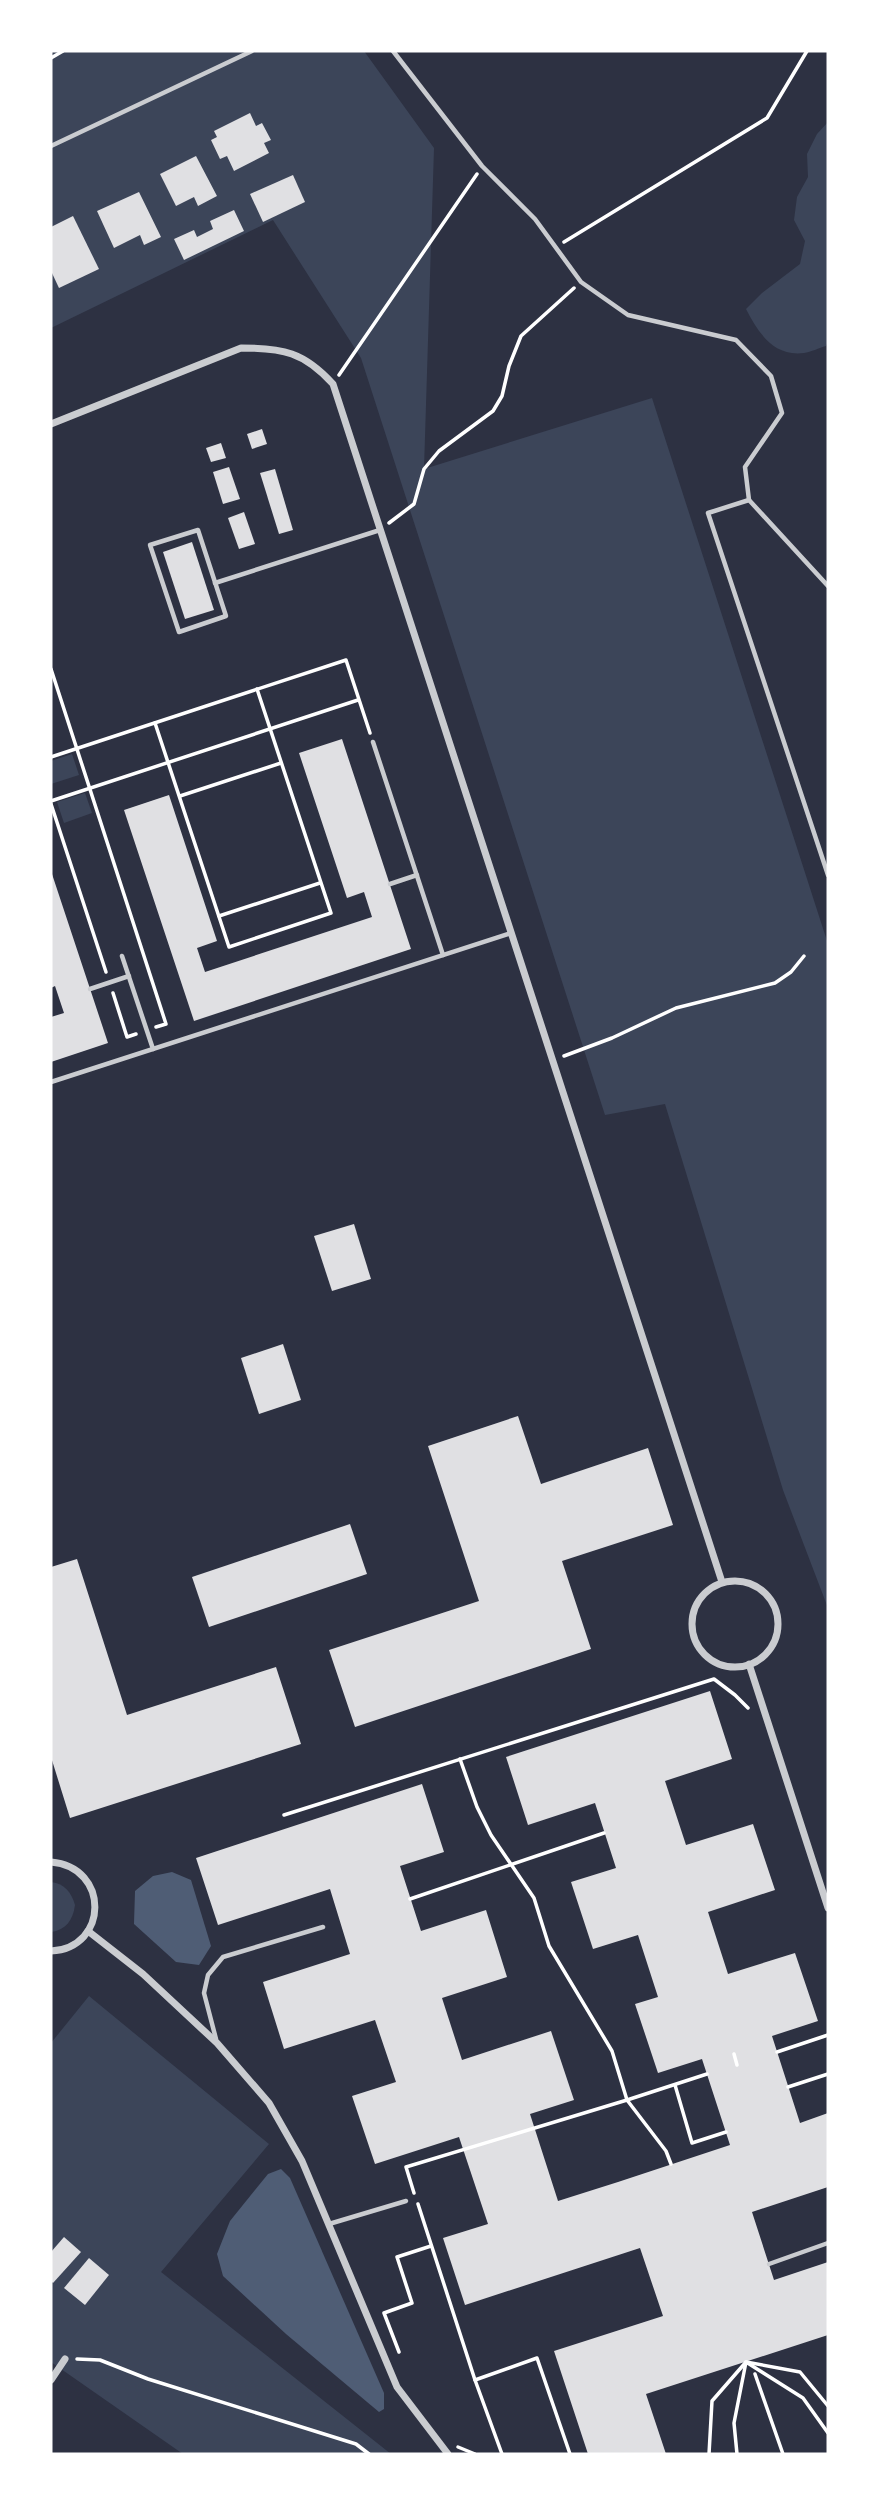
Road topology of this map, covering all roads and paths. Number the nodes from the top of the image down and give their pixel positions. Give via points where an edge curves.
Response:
1 (63, 51) edge
2 (252, 51) edge
3 (393, 51) edge
4 (807, 51) edge
5 (51, 58) edge
6 (51, 146) edge
7 (482, 166) junction
8 (563, 242) dead end
9 (581, 282) junction
10 (333, 384) junction
11 (51, 424) edge
12 (749, 500) junction
13 (380, 530) junction
14 (215, 583) junction
15 (828, 586) edge
16 (51, 668) edge
17 (257, 690) junction
18 (359, 699) junction
19 (155, 723) junction
20 (270, 729) junction
21 (373, 741) joint
22 (76, 749) junction
23 (51, 757) edge
24 (168, 762) junction
25 (281, 763) junction
26 (89, 788) junction
27 (180, 796) junction
28 (51, 803) edge
29 (417, 875) junction
30 (828, 875) edge
31 (321, 883) junction
32 (390, 884) dead end
33 (219, 916) junction
34 (511, 933) junction
35 (443, 955) junction
36 (122, 956) dead end
37 (804, 956) dead end
38 (129, 976) junction
39 (110, 982) junction
40 (90, 989) dead end
41 (147, 1030) junction
42 (153, 1049) junction
43 (552, 1060) junction
44 (51, 1082) edge
45 (722, 1582) junction
46 (749, 1664) junction
47 (748, 1708) dead end
48 (460, 1759) junction
49 (284, 1815) dead end
50 (604, 1833) dead end
51 (51, 1862) edge
52 (511, 1863) junction
53 (410, 1899) dead end
54 (828, 1909) edge
55 (323, 1927) dead end
56 (88, 1931) junction
57 (51, 1951) edge
58 (828, 2035) edge
59 (217, 2043) junction
60 (777, 2052) dead end
61 (733, 2054) dead end
62 (737, 2065) dead end
63 (707, 2074) dead end
64 (828, 2074) edge
65 (675, 2085) junction
66 (788, 2087) dead end
67 (628, 2100) junction
68 (726, 2132) dead end
69 (671, 2164) dead end
70 (406, 2201) dead end
71 (328, 2224) junction
72 (828, 2243) edge
73 (431, 2246) junction
74 (769, 2264) dead end
75 (401, 2358) dead end
76 (65, 2359) joint
77 (746, 2362) junction
78 (755, 2374) dead end
79 (475, 2379) junction
80 (51, 2380) edge
81 (828, 2406) edge
82 (828, 2433) edge
83 (457, 2447) dead end
84 (369, 2454) edge
85 (448, 2454) edge
86 (475, 2454) edge
87 (502, 2454) edge
88 (570, 2454) edge
89 (709, 2454) edge
90 (737, 2454) edge
91 (783, 2454) edge

1 - 5 path
2 - 6 lane
3 - 7 lane
4 - 8 path via 767,118
7 - 9 lane via 535,219
7 - 10 path
9 - 12 lane via 628,314 736,340 771,376 782,413 745,467
9 - 13 path via 521,336 493,411 439,450 424,469 414,504
10 - 11 street via 317,367 296,355 270,348 241,348
10 - 13 street
12 - 15 lane
12 - 30 lane via 708,513
13 - 14 lane
13 - 34 street
14 - 14 lane via 226,616 179,632 150,545 198,530
16 - 22 path
17 - 18 path via 346,660
17 - 19 path
17 - 20 path
18 - 20 path
18 - 21 path
19 - 22 path
19 - 24 path
20 - 24 path
20 - 25 path
21 - 29 lane
22 - 23 path
22 - 26 path
24 - 26 path
24 - 27 path
25 - 27 path
25 - 31 path
26 - 28 path
26 - 41 path via 166,1024
27 - 33 path
28 - 39 path
29 - 32 lane
29 - 35 lane
31 - 33 path
31 - 33 path via 331,913 229,947
34 - 35 lane
34 - 43 street
35 - 42 lane
36 - 38 lane
37 - 43 path via 775,983 676,1008
38 - 39 lane
38 - 41 lane
39 - 40 lane
39 - 41 path via 127,1037
41 - 42 lane
42 - 44 lane
43 - 45 street
45 - 46 street via 746,1582 758,1588 775,1608 778,1622 770,1648
45 - 46 street via 697,1602 692,1631 707,1657 735,1667
46 - 54 street
47 - 48 path via 713,1679
48 - 49 path
48 - 52 path via 477,1807
50 - 52 path
51 - 56 street via 74,1869 90,1886 95,1908
52 - 53 path
52 - 67 path via 534,1898 549,1945 612,2051
55 - 59 lane via 223,1957 208,1975 204,1993
56 - 57 street via 71,1947
56 - 59 street via 143,1974
58 - 60 path
59 - 71 street via 269,2103 302,2161
61 - 62 path
63 - 65 path
64 - 66 path
65 - 67 path
65 - 68 path via 692,2143
67 - 69 path
67 - 73 path via 406,2167
70 - 71 lane
71 - 85 street via 397,2387
72 - 74 lane
73 - 75 path via 397,2257 412,2303 384,2313
73 - 79 path
76 - 80 street
76 - 84 path via 100,2360 356,2444
77 - 81 path via 800,2372
77 - 82 path via 803,2398
77 - 89 path via 712,2402
77 - 90 path via 734,2423
78 - 91 path
79 - 87 path
79 - 88 path via 537,2358
83 - 86 path

